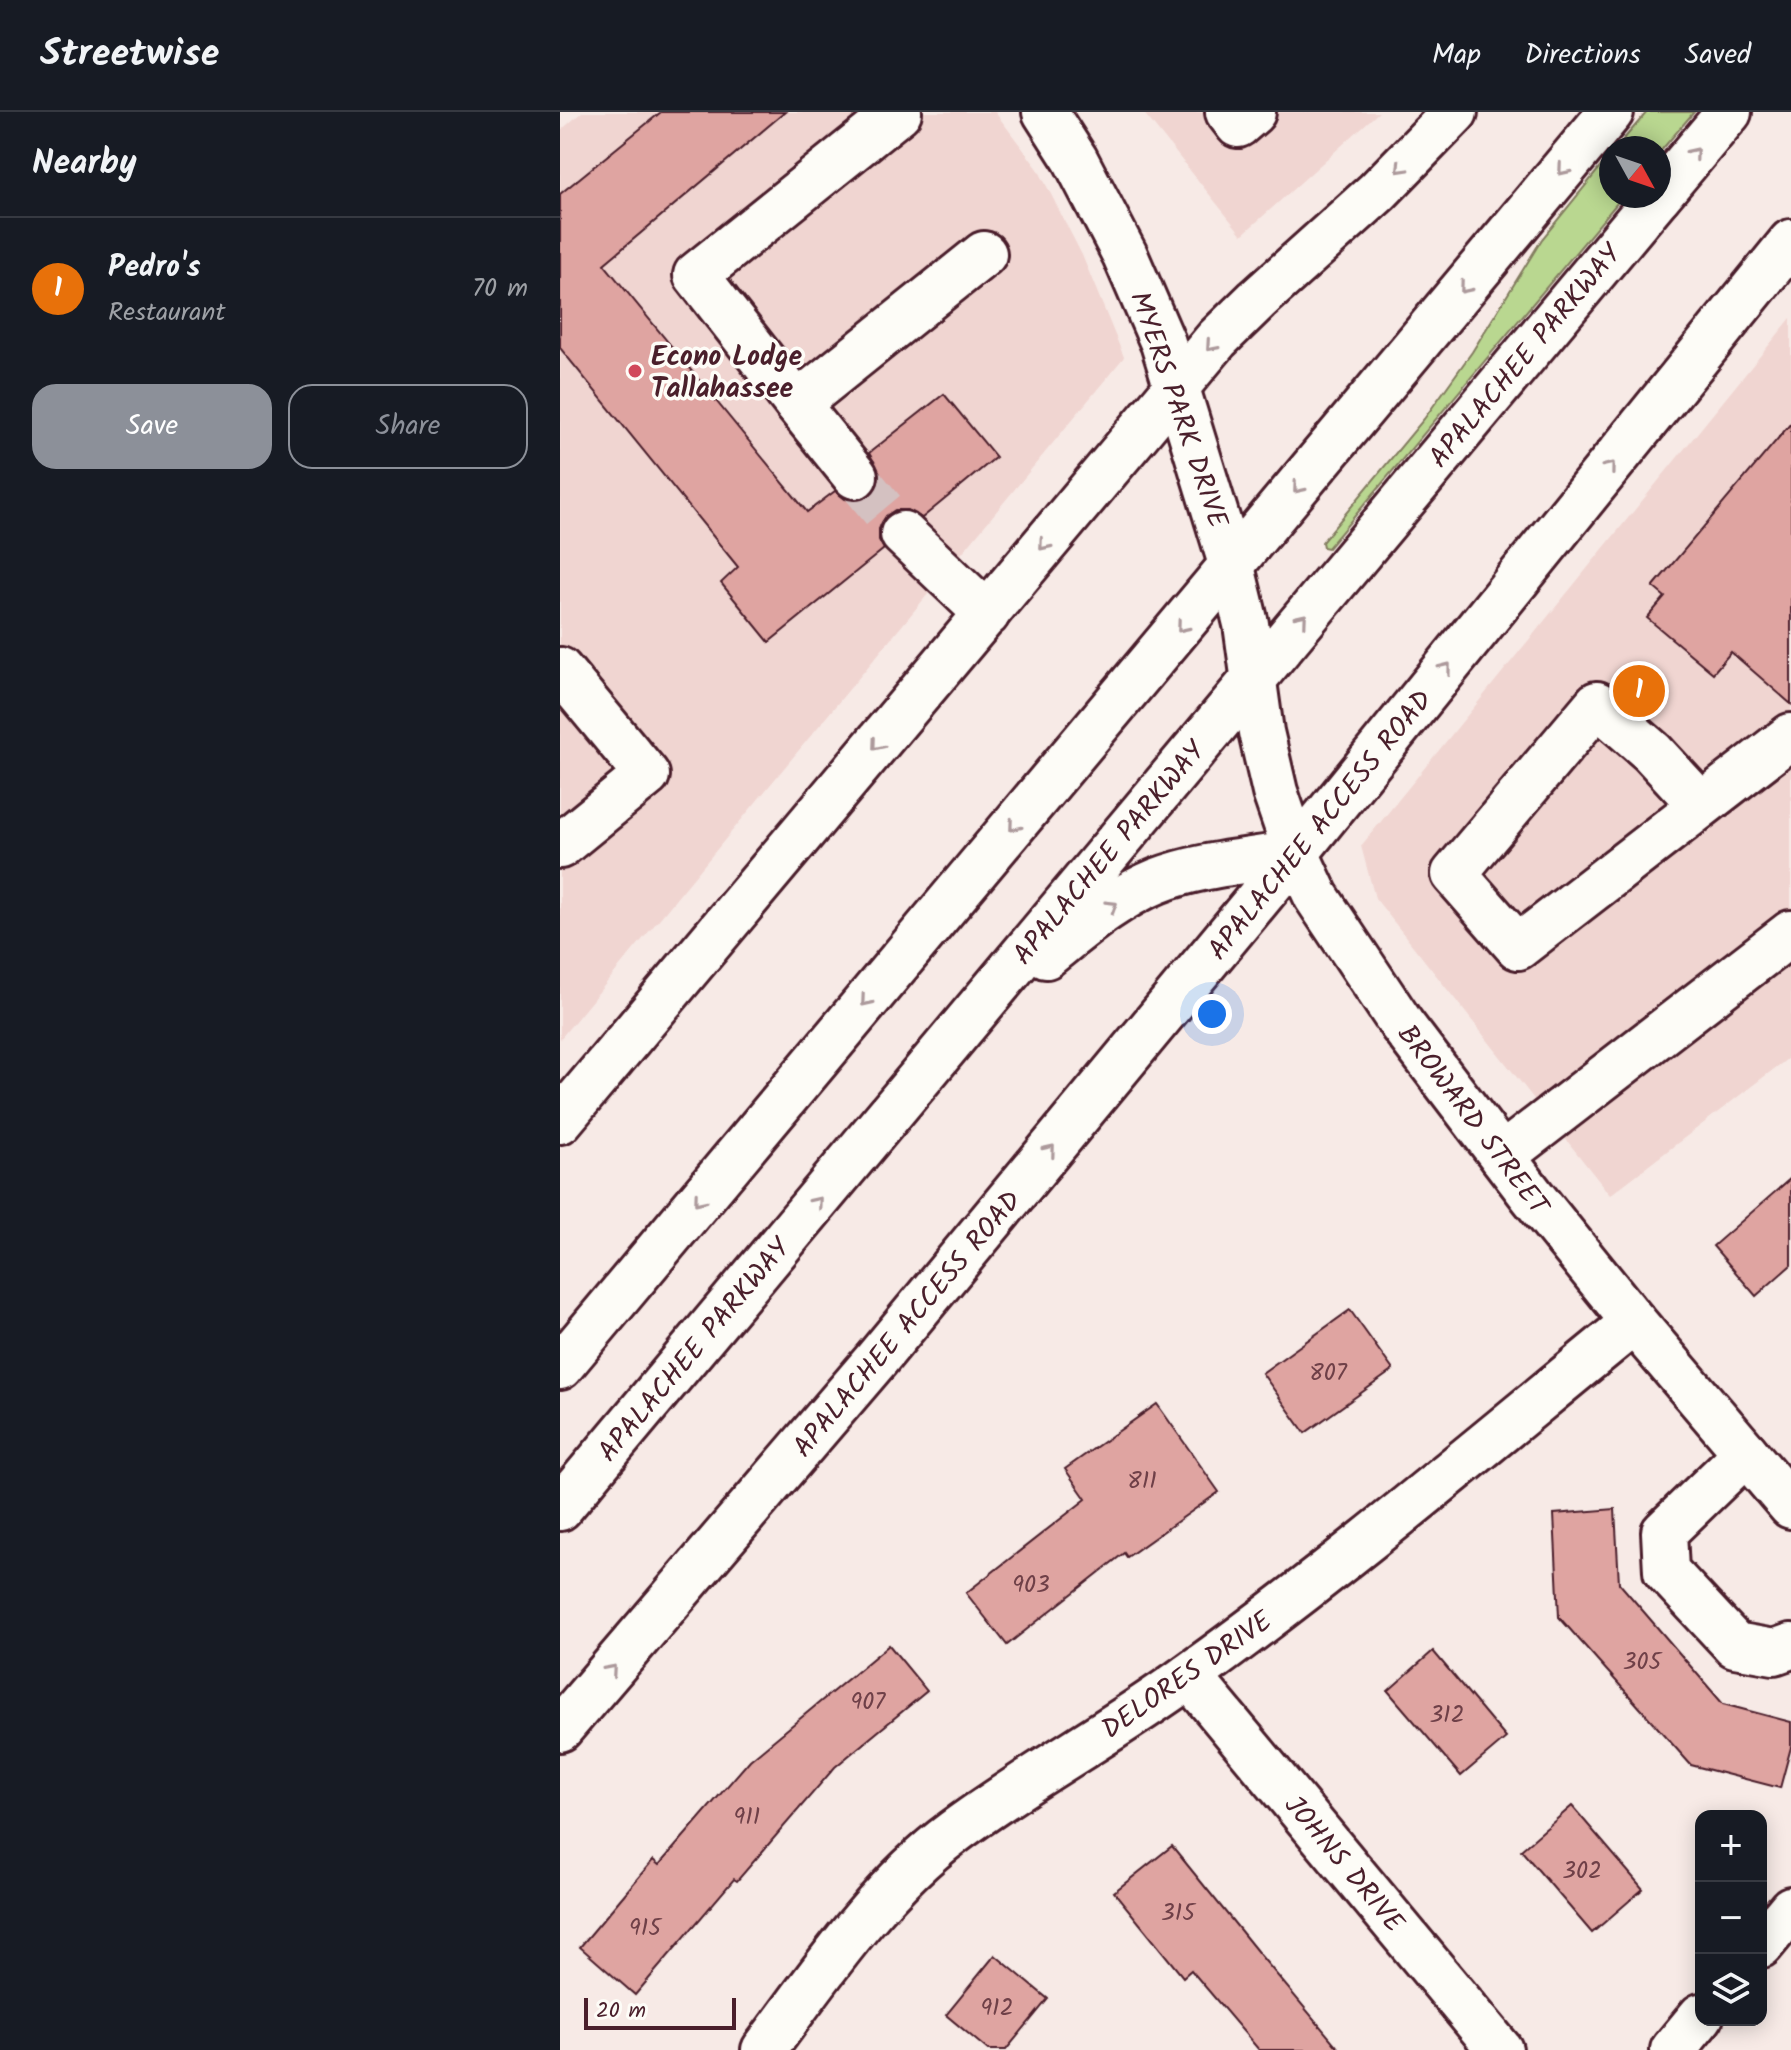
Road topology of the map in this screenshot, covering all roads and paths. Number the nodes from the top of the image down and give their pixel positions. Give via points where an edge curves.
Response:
1 (899, 112) edge
2 (1045, 112) edge
3 (1455, 112) edge
4 (1611, 112) edge
5 (1729, 112) edge
6 (1671, 180) edge
7 (1647, 208) edge
8 (1791, 242) edge
9 (984, 254) dead end
10 (1176, 387) junction
11 (797, 404) junction
12 (855, 476) tunnel mouth
13 (903, 534) tunnel mouth
14 (1232, 567) junction
15 (987, 614) junction
16 (560, 670) edge
17 (1252, 679) junction
18 (1791, 736) edge
19 (1701, 805) junction
20 (560, 846) edge
21 (1296, 853) junction
22 (1791, 933) edge
23 (946, 1046) junction
24 (560, 1121) edge
25 (1502, 1156) junction
26 (1634, 1322) junction
27 (560, 1367) edge
28 (1746, 1453) junction
29 (1791, 1506) edge
30 (560, 1508) edge
31 (1791, 1646) edge
32 (1189, 1676) junction
33 (560, 1729) edge
34 (1791, 1909) edge
35 (1767, 1938) edge
36 (1695, 2023) edge
37 (764, 2050) edge
38 (1500, 2050) edge
39 (1673, 2050) edge

1 - 11 street via 696,275
2 - 10 street, MYERS PARK DRIVE via 1125,255
3 -> 10 street via 1377,192 1235,320
4 -> 14 street
6 -> 5 street, APALACHEE PARKWAY
17 -> 7 street, APALACHEE PARKWAY
21 -> 8 street, APALACHEE ACCESS ROAD
9 - 11 street
10 - 14 street, MYERS PARK DRIVE
10 -> 15 street
11 - 12 street
13 - 15 street
14 - 17 street, MYERS PARK DRIVE
14 -> 27 street
15 -> 24 street
16 - 20 street via 647,775
17 - 21 street, BROWARD STREET via 1267,760
17 - 23 street, APALACHEE PARKWAY
18 - 19 street
19 - 19 street via 1597,704 1454,874 1518,947
23 -> 21 street via 1094,917 1139,890 1177,875
21 - 25 street, BROWARD STREET via 1316,896 1374,986
33 -> 21 street, APALACHEE ACCESS ROAD via 876,1360
22 - 25 street
30 -> 23 street, APALACHEE PARKWAY
25 - 26 street, BROWARD STREET
26 - 28 street, BROWARD STREET
26 - 32 street, DELORES DRIVE via 1364,1542
28 - 29 street, BROWARD STREET
28 - 31 street via 1664,1532 1666,1571 1735,1645 1774,1652
32 - 37 street, DELORES DRIVE via 953,1833 903,1876
32 - 38 street, JOHNS DRIVE
34 - 35 street
36 - 39 street

